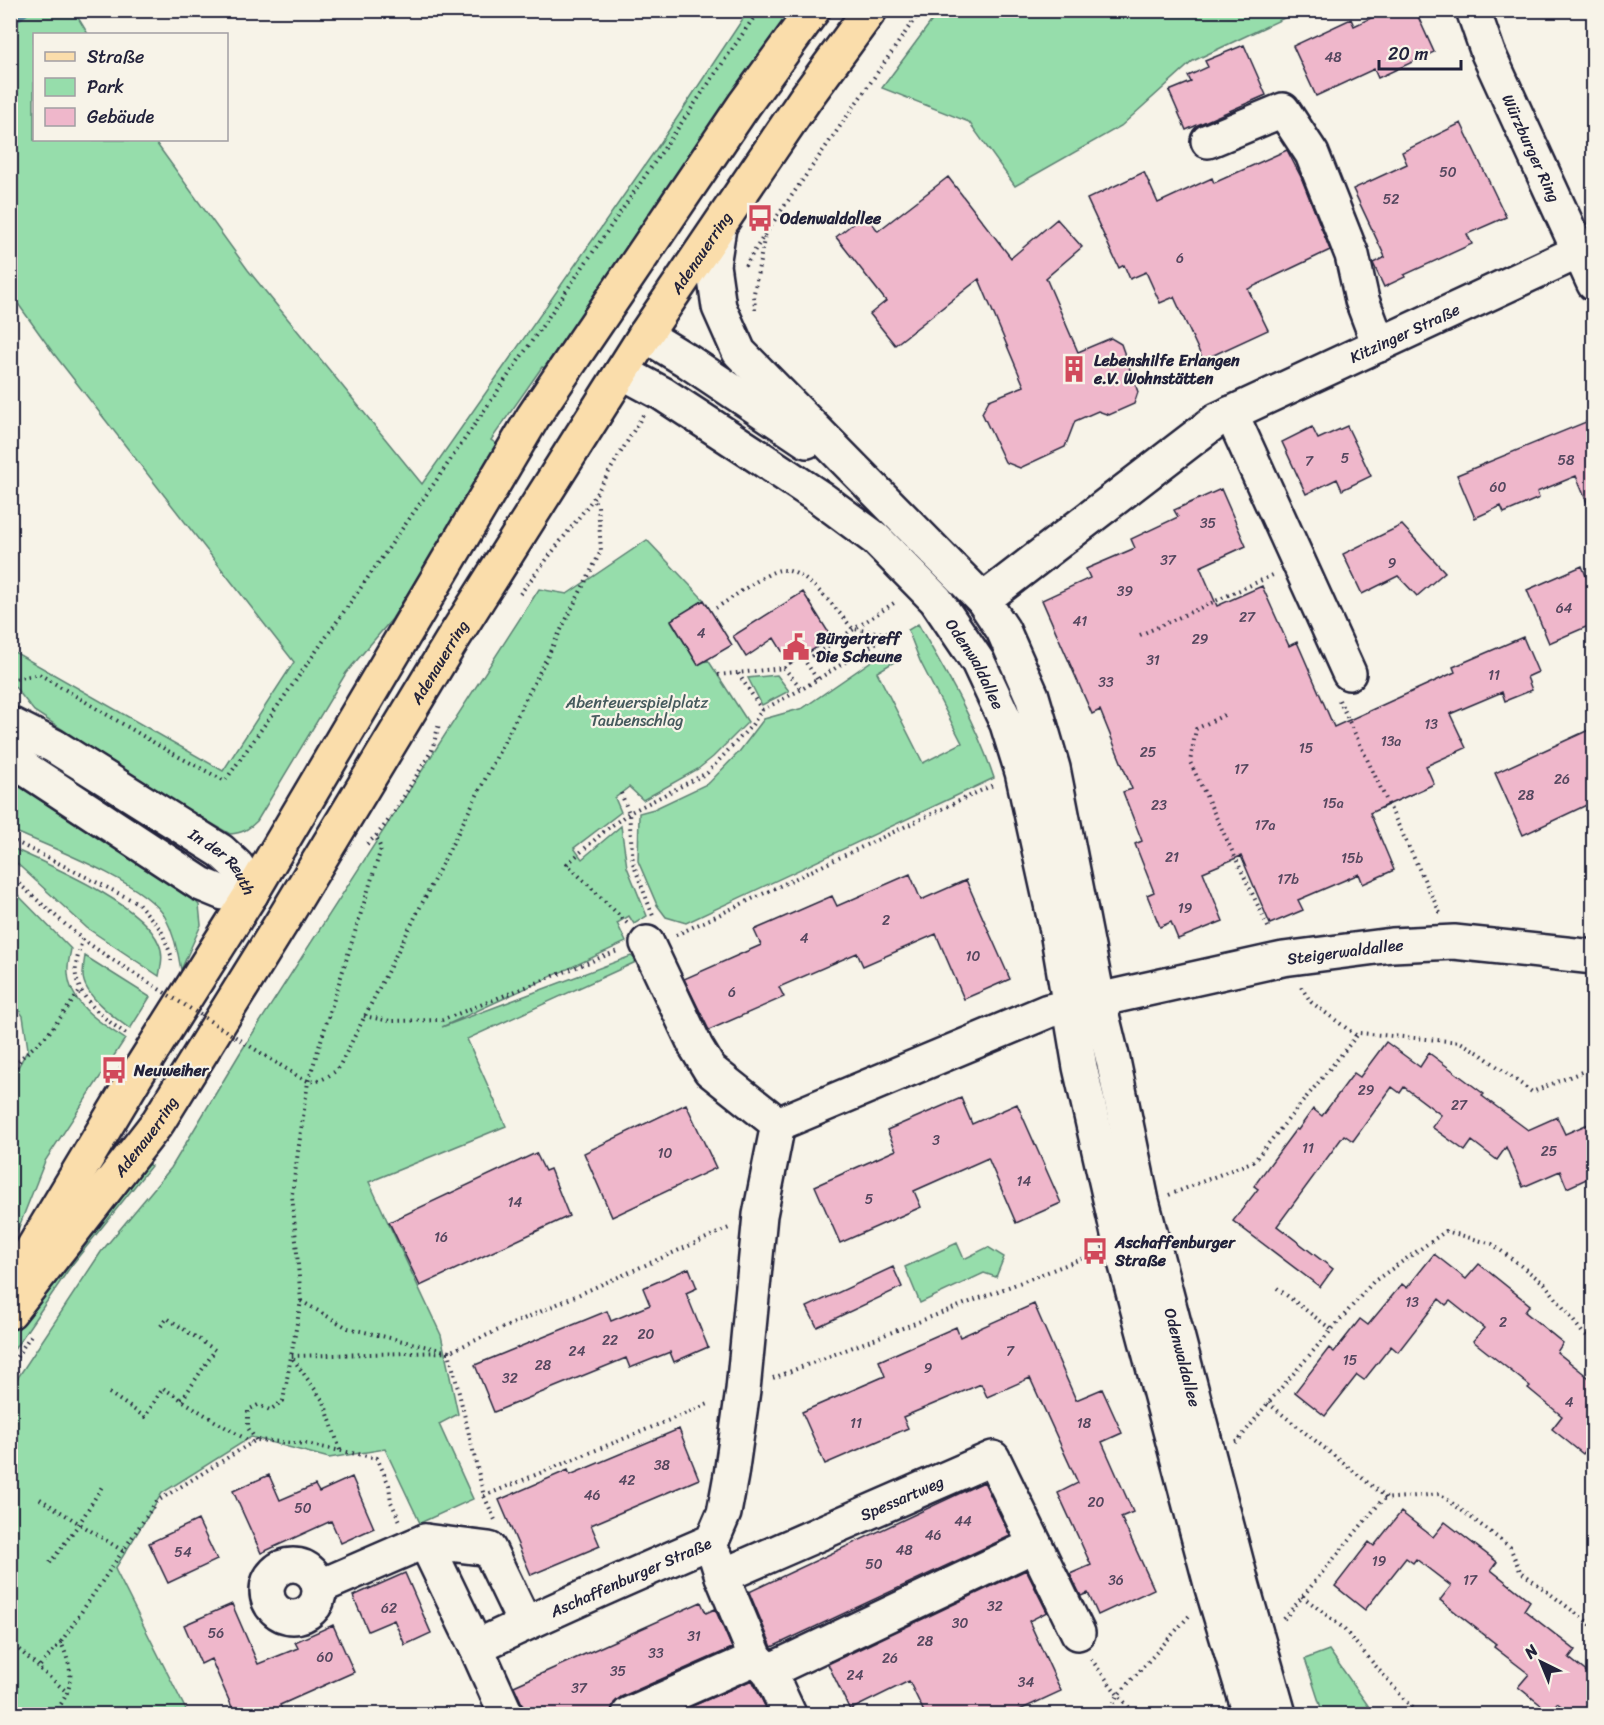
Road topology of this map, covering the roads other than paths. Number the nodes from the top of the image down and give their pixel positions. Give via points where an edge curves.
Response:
1 (813, 10) edge
2 (870, 10) edge
3 (1473, 10) edge
4 (1208, 141) dead end
5 (719, 228) junction
6 (1578, 252) junction
7 (1593, 284) edge
8 (593, 327) junction
9 (645, 335) junction
10 (1379, 345) junction
11 (622, 372) junction
12 (1231, 413) junction
13 (866, 481) junction
14 (983, 600) junction
15 (1349, 673) road end
16 (10, 724) edge
17 (10, 755) edge
18 (251, 894) junction
19 (285, 917) junction
20 (647, 943) road end
21 (1593, 957) edge
22 (1083, 1003) junction
23 (778, 1124) junction
24 (10, 1284) edge
25 (10, 1312) edge
26 (712, 1540) junction
27 (418, 1544) junction
28 (1035, 1545) junction
29 (722, 1576) junction
30 (319, 1587) dead end
31 (525, 1624) junction
32 (1078, 1633) road end
33 (476, 1647) junction
34 (763, 1665) junction
35 (506, 1714) edge
36 (629, 1714) edge
37 (789, 1714) edge
38 (1250, 1714) edge
39 (1279, 1714) edge

1 - 8 main road
2 - 5 main road, Adenauerring
3 - 6 street, Würzburger Ring via 1488,53
4 - 10 street via 1283,110 1312,154 1352,255 1362,300
5 - 9 main road, Adenauerring
5 - 13 street, Odenwaldallee via 713,265 719,307 739,352
6 - 7 street, Würzburger Ring
6 - 10 street, Kitzinger Straße
8 - 9 main road
8 - 11 main road
8 - 18 main road via 488,490
9 - 11 main road, Adenauerring
9 - 13 street, Odenwaldallee
10 - 12 street, Kitzinger Straße
11 - 19 main road, Adenauerring via 451,642
11 - 22 street, Odenwaldallee via 663,394 822,499 876,539 936,600 978,662 1007,724 1022,772 1058,931
12 - 14 street, Kitzinger Straße
12 - 15 street
13 - 14 street, Odenwaldallee
14 - 22 street, Odenwaldallee via 1003,630 1032,696 1053,768
16 - 18 street, In der Reuth via 54,746 221,851 237,866
17 - 18 street, In der Reuth via 201,884 223,893
18 - 19 main road
18 - 24 main road
19 - 25 main road, Adenauerring via 158,1122
20 - 23 street via 710,1070
21 - 22 street, Steigerwaldallee via 1454,942 1392,945 1283,958
22 - 23 street via 1038,1015
22 - 38 street, Odenwaldallee via 1080,1066 1120,1243 1212,1588
22 - 39 street, Odenwaldallee via 1113,1060 1142,1201
23 - 26 street, Aschaffenburger Straße via 760,1215 731,1475 724,1514
26 - 29 street
26 - 31 street, Aschaffenburger Straße
27 - 30 street
27 - 31 street via 489,1549
27 - 33 street
28 - 29 street, Spessartweg via 993,1458
28 - 32 street, Spessartweg
28 - 34 street
29 - 34 street
31 - 33 street, Aschaffenburger Straße
33 - 35 street
34 - 36 street
34 - 37 street

